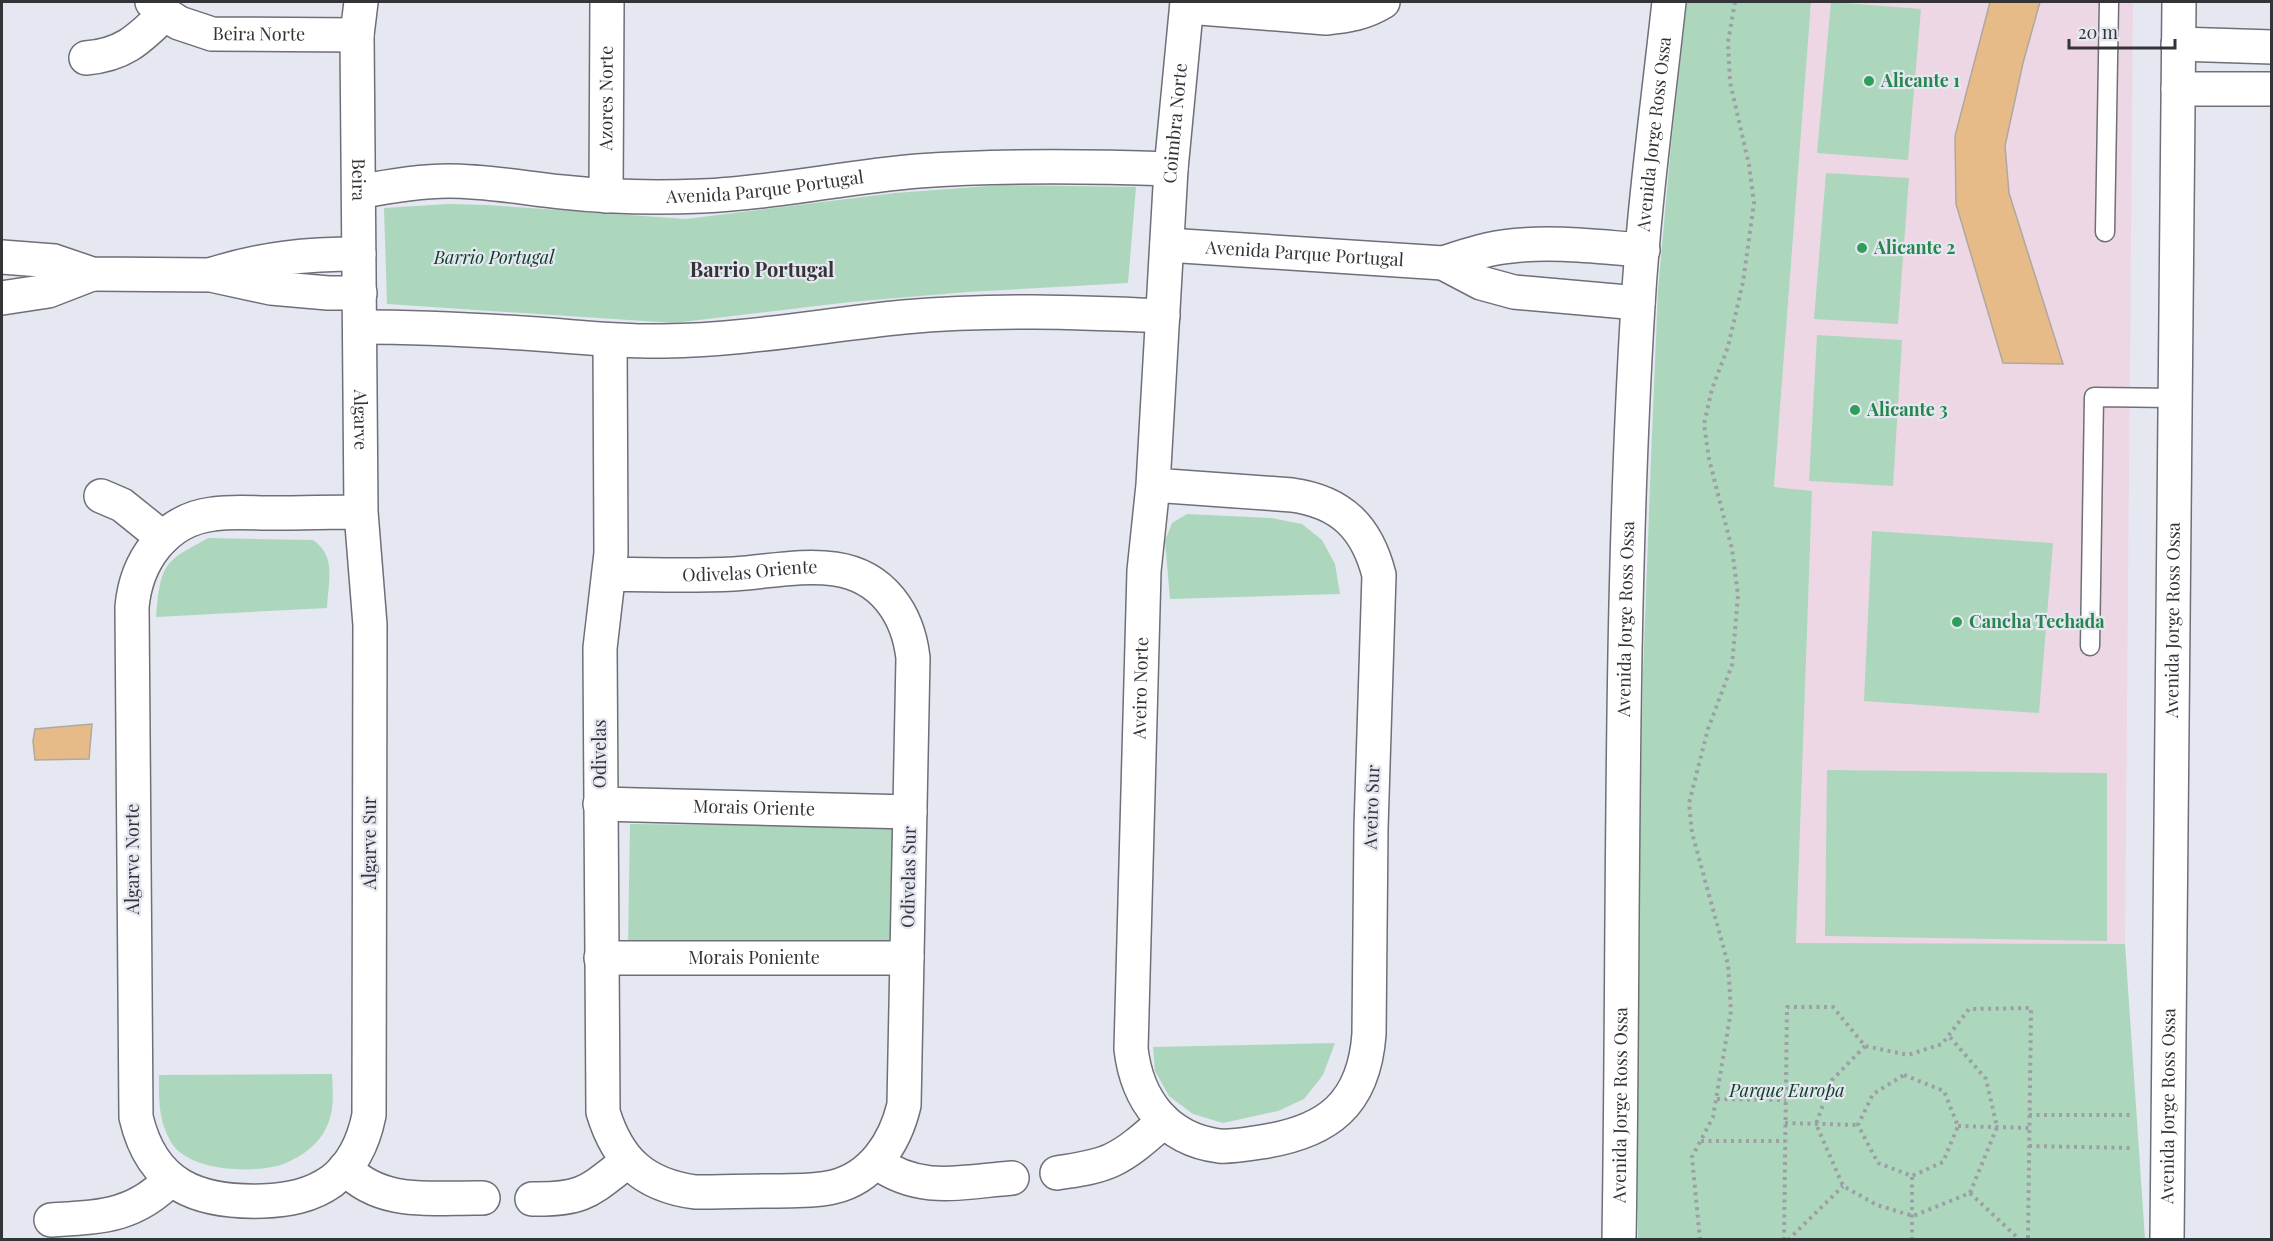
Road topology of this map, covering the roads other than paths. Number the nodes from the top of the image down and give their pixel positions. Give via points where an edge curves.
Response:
1 (361, 2) edge
2 (607, 2) edge
3 (1383, 2) edge
4 (1669, 2) edge
5 (2109, 2) edge
6 (2179, 2) edge
7 (1187, 4) edge
8 (159, 8) edge
9 (357, 35) junction
10 (2178, 44) junction
11 (2271, 47) edge
12 (86, 58) dead end
13 (2178, 89) junction
14 (2271, 89) edge
15 (1171, 169) junction
16 (359, 192) junction
17 (606, 196) junction
18 (2105, 232) dead end
19 (1167, 245) junction
20 (1643, 250) junction
21 (359, 254) junction
22 (2, 257) edge
23 (1443, 263) junction
24 (92, 274) junction
25 (211, 274) junction
26 (360, 293) junction
27 (2, 298) edge
28 (1638, 303) junction
29 (1163, 316) junction
30 (360, 327) junction
31 (610, 340) junction
32 (2175, 398) junction
33 (1153, 485) junction
34 (101, 496) dead end
35 (361, 512) junction
36 (163, 538) junction
37 (609, 574) junction
38 (885, 593) joint
39 (2090, 646) dead end
40 (600, 804) junction
41 (910, 812) junction
42 (601, 958) junction
43 (907, 958) junction
44 (1164, 1121) junction
45 (628, 1161) junction
46 (876, 1162) junction
47 (345, 1168) junction
48 (1057, 1173) dead end
49 (1012, 1178) dead end
50 (171, 1179) junction
51 (483, 1198) dead end
52 (532, 1199) dead end
53 (51, 1220) dead end
54 (1619, 1239) edge
55 (2167, 1239) edge

1 - 9 street, Beira
2 - 17 street, Azores Norte
3 - 7 street via 1349,16 1326,18
4 - 20 street, Avenida Jorge Ross Ossa
5 - 18 lane
6 - 10 street, Avenida Jorge Ross Ossa
7 - 15 street, Coimbra Norte
8 - 9 street, Beira Norte via 195,30 212,34
8 - 12 street, Beira Norte via 139,39 100,57
9 - 16 street, Beira
10 - 11 street
10 - 13 street, Avenida Jorge Ross Ossa
13 - 14 street
13 - 32 street, Avenida Jorge Ross Ossa
15 - 17 street, Avenida Parque Portugal via 998,167 917,171 713,196
15 - 19 street, Coimbra Norte
16 - 17 street, Avenida Parque Portugal via 449,181
16 - 21 street, Beira
19 - 23 street, Avenida Parque Portugal
19 - 29 street, Aveiro Norte
20 - 23 street, Avenida Parque Portugal via 1528,245 1476,252
20 - 28 street, Avenida Jorge Ross Ossa
21 - 25 street via 274,258
21 - 26 street, Beira
22 - 24 street via 54,261
23 - 28 street, Avenida Parque Portugal via 1481,282 1514,292
24 - 25 street
24 - 27 street via 48,291
25 - 26 street via 271,288
26 - 30 street, Beira
28 - 54 street, Avenida Jorge Ross Ossa via 1623,766
29 - 31 street via 968,312 718,339
29 - 33 street, Aveiro Norte
30 - 31 street via 463,329
30 - 35 street, Algarve
31 - 37 street, Odivelas
32 - 39 lane via 2094,398
32 - 55 street, Avenida Jorge Ross Ossa
33 - 44 street, Aveiro Norte via 1144,571 1131,1049 1137,1081
33 - 44 street, Aveiro Sur via 1292,495 1325,503 1353,522 1365,538 1379,575 1369,1034 1365,1066 1351,1095 1329,1118 1297,1135 1222,1146 1182,1134
34 - 36 street via 122,506
35 - 36 street, Algarve Norte via 212,514 191,519
35 - 47 street, Algarve Sur via 370,625 370,1095 365,1134
36 - 50 street, Algarve Norte via 141,567 132,607 135,1099 144,1144
37 - 38 street, Odivelas Oriente via 706,575 835,569 853,573
37 - 40 street, Odivelas via 600,631
38 - 41 street, Odivelas Sur via 911,640
40 - 41 street, Morais Oriente
40 - 42 street, Odivelas
41 - 43 street, Odivelas Sur
42 - 43 street, Morais Poniente
42 - 45 street, Odivelas via 603,1112 610,1133
43 - 46 street, Odivelas Sur via 904,1106 894,1135
44 - 48 street via 1111,1161
45 - 46 street, Odivelas via 657,1183 695,1192 834,1187
45 - 52 street via 581,1194
46 - 49 street via 904,1179 925,1184
47 - 50 street, Algarve Norte via 320,1189 279,1200 207,1197
47 - 51 street via 356,1180 384,1194
50 - 53 street via 146,1201 123,1212

